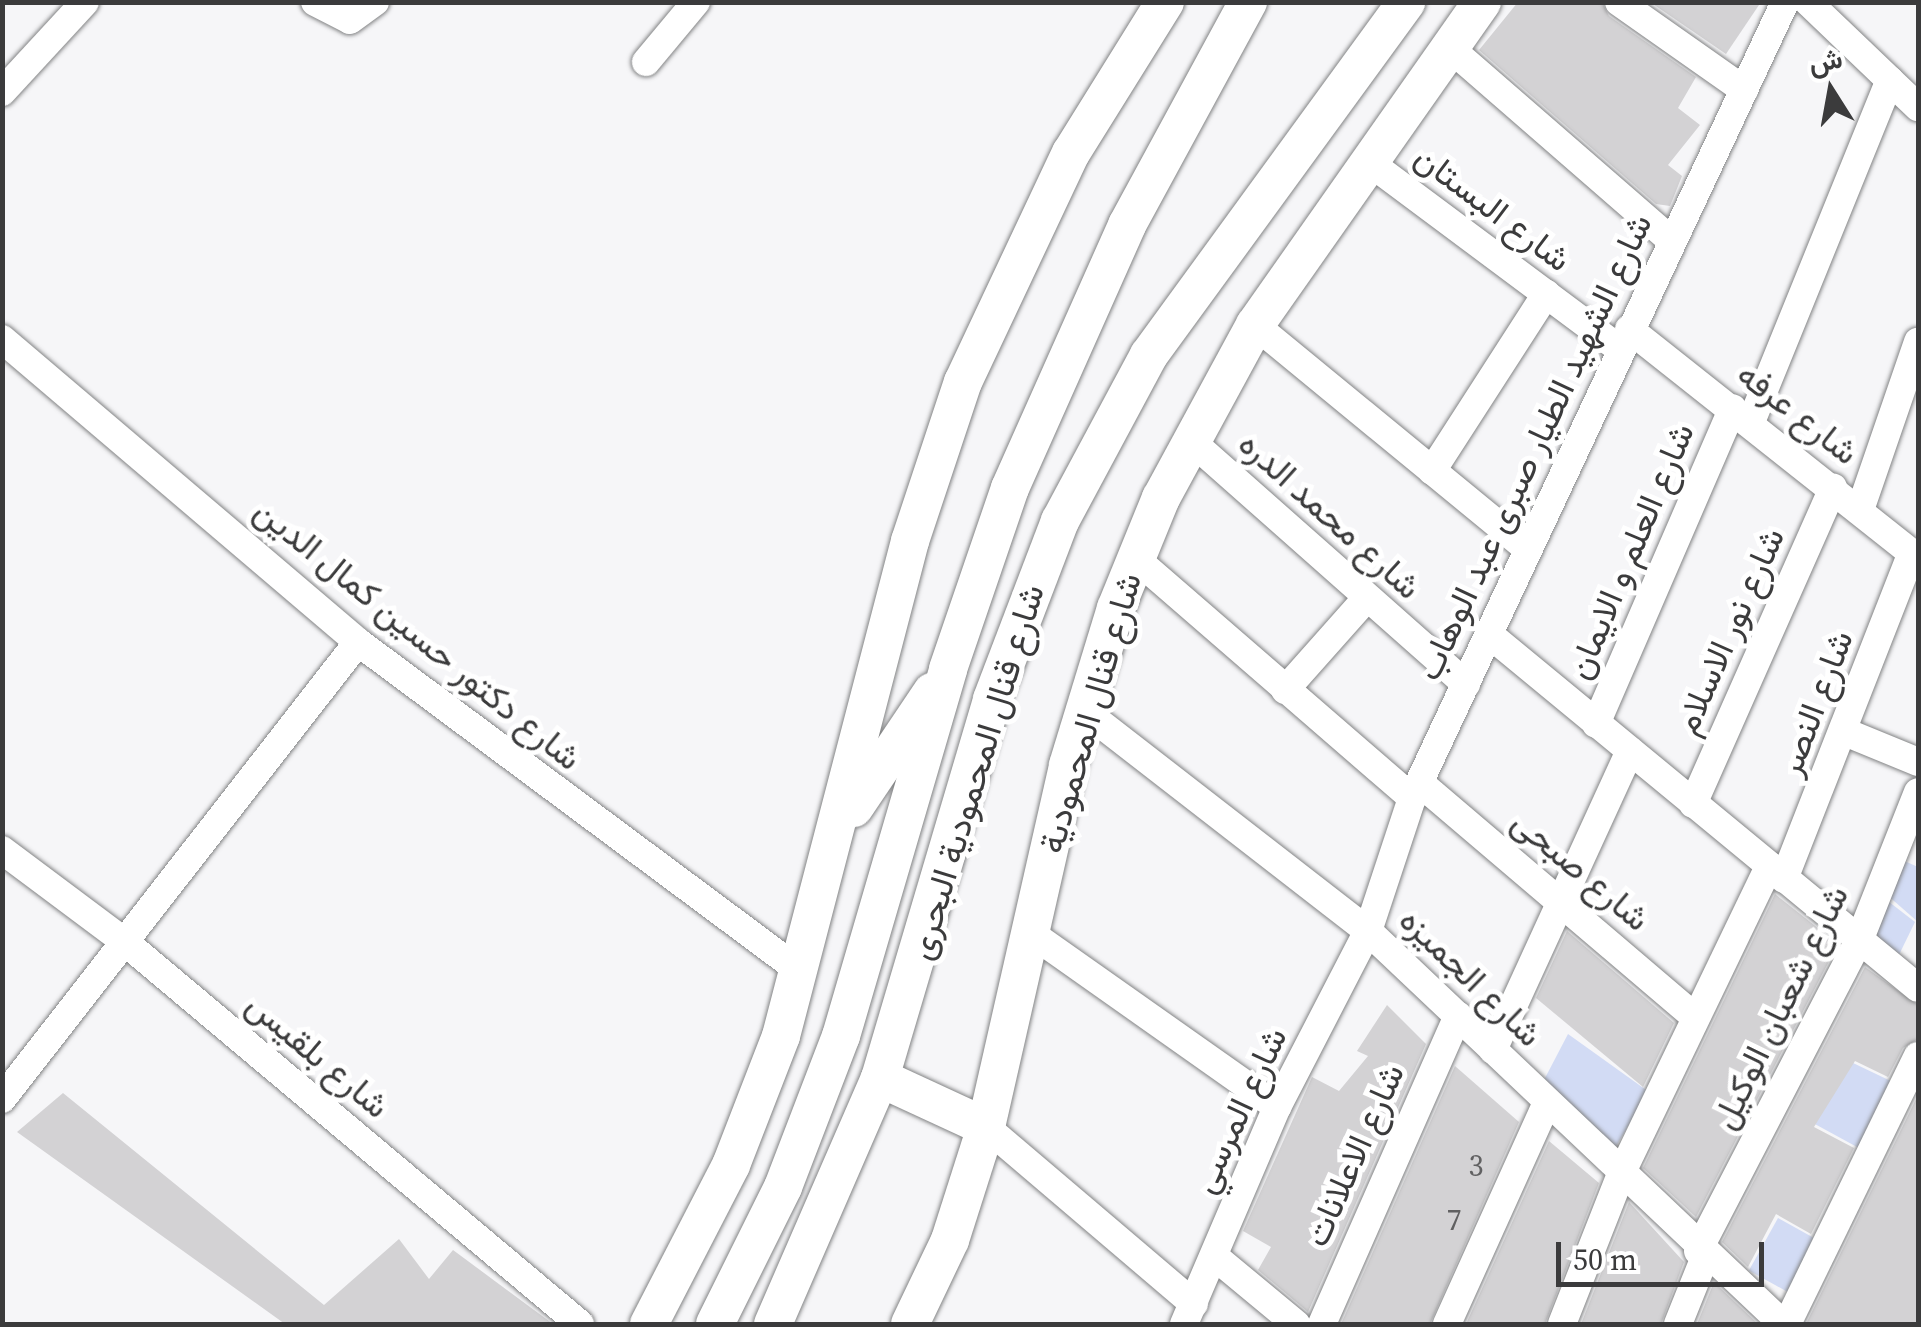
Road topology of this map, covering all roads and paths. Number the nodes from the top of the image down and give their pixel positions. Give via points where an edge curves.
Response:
1 (86, 2) edge
2 (315, 2) edge
3 (696, 2) edge
4 (1248, 2) edge
5 (1482, 2) edge
6 (1619, 2) edge
7 (1785, 2) edge
8 (1808, 2) edge
9 (372, 6) edge
10 (1156, 6) edge
11 (1399, 7) edge
12 (1451, 49) junction
13 (646, 62) dead end
14 (1890, 80) junction
15 (1744, 90) junction
16 (2, 92) edge
17 (1918, 107) edge
18 (1369, 162) junction
19 (1671, 240) junction
20 (1546, 294) junction
21 (1254, 325) junction
22 (2, 339) edge
23 (1625, 339) junction
24 (1918, 342) edge
25 (1742, 415) junction
26 (1190, 439) junction
27 (1432, 471) junction
28 (1833, 488) junction
29 (1860, 510) junction
30 (1528, 549) junction
31 (1915, 556) edge
32 (1135, 558) junction
33 (1366, 600) junction
34 (1490, 635) junction
35 (358, 642) junction
36 (948, 669) junction
37 (1466, 684) junction
38 (1285, 690) junction
39 (1084, 710) junction
40 (1596, 724) junction
41 (1845, 732) junction
42 (1630, 751) junction
43 (1918, 762) edge
44 (1416, 790) junction
45 (1918, 792) edge
46 (1693, 804) junction
47 (840, 828) junction
48 (2, 850) edge
49 (1776, 873) junction
50 (1558, 898) junction
51 (1368, 930) junction
52 (1032, 934) junction
53 (125, 942) junction
54 (1860, 942) junction
55 (800, 971) junction
56 (1918, 988) edge
57 (1458, 1016) junction
58 (1694, 1016) junction
59 (1492, 1050) junction
60 (1918, 1056) edge
61 (880, 1078) junction
62 (2, 1098) edge
63 (1548, 1103) junction
64 (1277, 1107) junction
65 (986, 1127) junction
66 (1620, 1174) junction
67 (1701, 1254) junction
68 (1214, 1256) junction
69 (1189, 1314) edge
70 (580, 1324) edge
71 (649, 1324) edge
72 (715, 1324) edge
73 (773, 1324) edge
74 (910, 1324) edge
75 (1296, 1324) edge
76 (1322, 1324) edge
77 (1447, 1324) edge
78 (1562, 1324) edge
79 (1678, 1324) edge
80 (1785, 1324) edge

1 - 16 street
2 - 9 street via 350,20
3 - 13 street
4 - 36 main road, شارع قنال المحمودية البحرى via 1077,329 1010,488
5 - 12 main road, شارع قنال المحمودية
6 - 15 street
7 - 15 street, شارع الشهيد الطيار صبرى عبد الوهاب
8 - 14 street
10 - 47 main road via 1047,198 963,382 910,542
11 - 61 main road, شارع قنال المحمودية البحرى via 1149,355 1060,521 992,699
12 - 18 main road, شارع قنال المحمودية
12 - 19 street
14 - 17 street
14 - 25 street, شارع العلم و الايمان
15 - 19 street, شارع الشهيد الطيار صبرى عبد الوهاب
18 - 20 street, شارع البستان
18 - 21 main road, شارع قنال المحمودية
19 - 23 street, شارع الشهيد الطيار صبرى عبد الوهاب
20 - 23 street, شارع البستان
20 - 27 street
21 - 26 main road, شارع قنال المحمودية
21 - 27 street
22 - 35 street, شارع دكتور حسين كمال الدين
23 - 25 street, شارع عرفه
23 - 30 street, شارع الشهيد الطيار صبرى عبد الوهاب
24 - 29 street
25 - 28 street, شارع عرفه
25 - 40 street, شارع العلم و الايمان
26 - 32 main road, شارع قنال المحمودية
26 - 33 street, شارع محمد الدره
27 - 30 street
28 - 29 street, شارع عرفه
28 - 46 street, شارع نور الاسلام
29 - 31 street, شارع عرفه
30 - 34 street, شارع الشهيد الطيار صبرى عبد الوهاب
31 - 41 street, شارع النصر
32 - 38 street, شارع صبحى
32 - 39 main road, شارع قنال المحمودية
33 - 37 street, شارع محمد الدره
33 - 38 street
34 - 37 street, شارع الشهيد الطيار صبرى عبد الوهاب
34 - 40 street
35 - 53 street
35 - 55 street, شارع دكتور حسين كمال الدين
36 - 47 main road
36 - 72 main road, شارع قنال المحمودية البحرى via 841,1036 782,1187
37 - 44 street, شارع الشهيد الطيار صبرى عبد الوهاب
38 - 44 street, شارع صبحى
39 - 51 street, شارع الجميزه
39 - 52 main road, شارع قنال المحمودية
40 - 42 street
41 - 43 street
41 - 49 street, شارع النصر
42 - 46 street
42 - 50 street
44 - 50 street, شارع صبحى
44 - 51 street, شارع الشهيد الطيار صبرى عبد الوهاب
45 - 54 street, شارع شعبان الوكيل
46 - 49 street
47 - 55 main road
48 - 53 street, شارع بلقيس
49 - 54 street
49 - 58 street, شارع النصر
50 - 58 street, شارع صبحى
50 - 59 street
51 - 57 street, شارع الجميزه
51 - 64 street, شارع المرسي
52 - 64 street
52 - 65 main road, شارع قنال المحمودية
53 - 62 street
53 - 70 street, شارع بلقيس
54 - 56 street
54 - 67 street, شارع شعبان الوكيل
55 - 71 main road via 731,1166
57 - 59 street, شارع الجميزه
57 - 76 street, شارع الاعلانات
58 - 66 street, شارع النصر
59 - 63 street, شارع الجميزه
60 - 80 street
61 - 65 main road
61 - 73 main road, شارع قنال المحمودية البحرى
63 - 66 street, شارع الجميزه
63 - 77 street
64 - 68 street, شارع المرسي
65 - 69 street
65 - 74 main road, شارع قنال المحمودية via 950,1240
66 - 67 street, شارع الجميزه
66 - 78 street, شارع النصر
67 - 79 street, شارع شعبان الوكيل
67 - 80 street, شارع الجميزه
68 - 69 street, شارع المرسي
68 - 75 street

